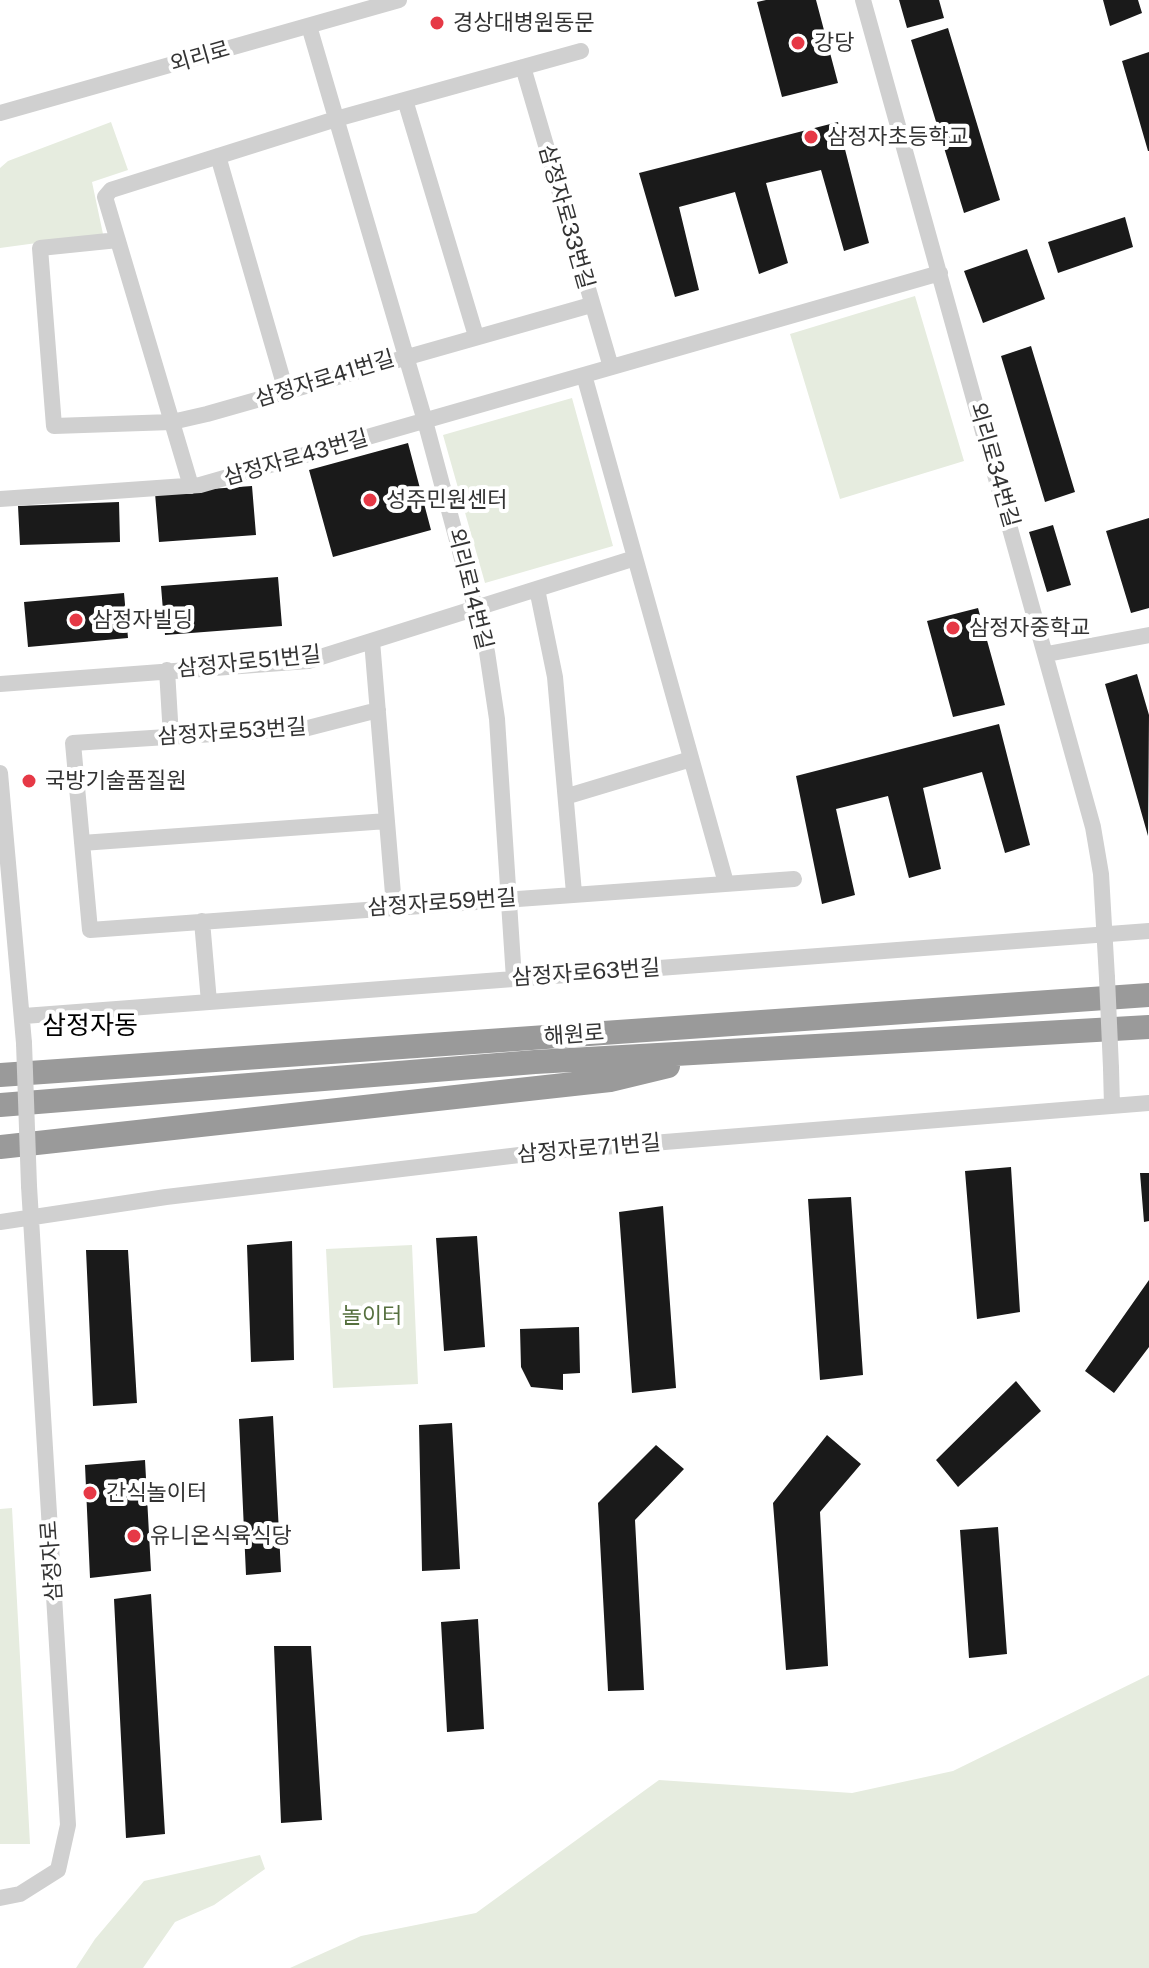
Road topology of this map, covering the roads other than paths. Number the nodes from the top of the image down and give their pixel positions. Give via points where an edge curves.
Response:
1 (399, 0) edge
2 (863, 0) edge
3 (309, 26) junction
4 (581, 51) dead end
5 (523, 67) junction
6 (405, 100) junction
7 (0, 113) edge
8 (336, 119) junction
9 (218, 156) junction
10 (118, 240) junction
11 (940, 273) junction
12 (591, 305) junction
13 (476, 336) junction
14 (406, 355) junction
15 (611, 367) junction
16 (584, 375) junction
17 (286, 391) junction
18 (425, 421) junction
19 (172, 422) junction
20 (191, 486) junction
21 (0, 499) edge
22 (635, 558) junction
23 (537, 589) junction
24 (477, 608) junction
25 (1149, 635) edge
26 (372, 641) junction
27 (1047, 654) junction
28 (167, 670) junction
29 (0, 684) edge
30 (378, 710) junction
31 (171, 737) junction
32 (691, 759) junction
33 (0, 773) edge
34 (568, 796) junction
35 (387, 821) junction
36 (82, 843) junction
37 (794, 879) dead end
38 (726, 883) junction
39 (574, 893) junction
40 (508, 898) junction
41 (394, 906) junction
42 (202, 921) junction
43 (90, 930) joint
44 (1149, 931) edge
45 (1104, 934) junction
46 (514, 979) junction
47 (1149, 995) edge
48 (209, 1002) junction
49 (24, 1016) junction
50 (1149, 1027) edge
51 (735, 1051) junction
52 (0, 1075) edge
53 (1149, 1103) edge
54 (0, 1105) edge
55 (1112, 1106) junction
56 (0, 1147) edge
57 (31, 1219) junction
58 (0, 1222) edge
59 (0, 1898) edge

1 - 3 street, 외리로
2 - 11 street, 외리로34번길
3 - 7 street, 외리로
3 - 8 street, 외리로14번길
4 - 5 street
5 - 6 street
5 - 12 street, 삼정자로33번길
6 - 8 street
6 - 13 street
8 - 9 street
8 - 14 street, 외리로14번길
9 - 10 street via 111,190 105,197
9 - 17 street
10 - 19 street
10 - 19 street, 삼정자로41번길 via 40,248 54,426
11 - 15 street, 삼정자로43번길
11 - 27 street, 외리로34번길
12 - 13 street, 삼정자로41번길
12 - 15 street, 삼정자로33번길
13 - 14 street, 삼정자로41번길
14 - 17 street, 삼정자로41번길
14 - 18 street, 외리로14번길
15 - 16 street, 삼정자로43번길
16 - 18 street, 삼정자로43번길
16 - 22 street
17 - 19 street, 삼정자로41번길
18 - 20 street, 삼정자로43번길
18 - 24 street, 외리로14번길
19 - 20 street
20 - 21 street, 삼정자로43번길
22 - 23 street, 삼정자로51번길
22 - 32 street
23 - 24 street, 삼정자로51번길
23 - 34 street via 555,677
24 - 26 street, 삼정자로51번길
24 - 40 street, 외리로14번길 via 497,719
25 - 27 street
26 - 28 street, 삼정자로51번길 via 308,661
26 - 30 street
27 - 45 street, 외리로34번길 via 1093,827
28 - 29 street, 삼정자로51번길
28 - 31 street
30 - 31 street, 삼정자로53번길 via 308,728
30 - 35 street
31 - 36 street, 삼정자로53번길 via 73,743
32 - 34 street
32 - 38 street
33 - 49 street
34 - 39 street
35 - 36 street
35 - 41 street
36 - 43 street, 삼정자로53번길
37 - 38 street, 삼정자로59번길
38 - 39 street, 삼정자로59번길
39 - 40 street, 삼정자로59번길
40 - 41 street, 삼정자로59번길
40 - 46 street, 외리로14번길
41 - 42 street, 삼정자로59번길
42 - 43 street, 삼정자로59번길
42 - 48 street
44 - 45 street, 삼정자로63번길
45 - 46 street, 삼정자로63번길
45 - 55 street, 외리로34번길, bridge
46 - 48 street, 삼정자로63번길
47 - 52 highway, 해원로
48 - 49 street, 삼정자로63번길
49 - 57 street, 삼정자로, bridge
50 - 51 highway, 해원로
51 - 54 highway, 해원로
51 - 56 highway via 610,1080
53 - 55 street, 삼정자로71번길
55 - 57 street, 삼정자로71번길 via 553,1151 166,1197
57 - 58 street, 삼정자로71번길
57 - 59 street, 삼정자로 via 68,1825 58,1870 20,1894

